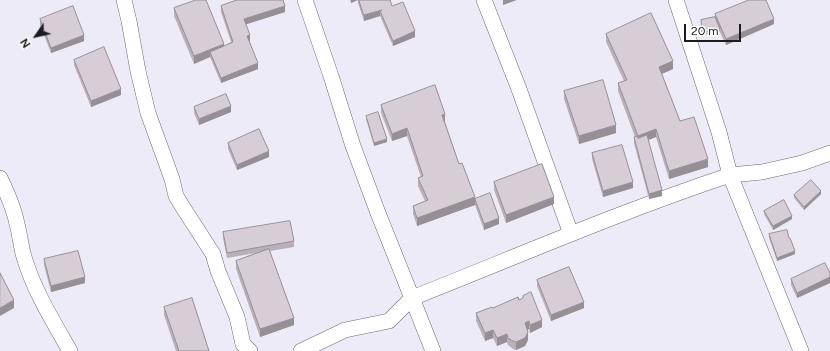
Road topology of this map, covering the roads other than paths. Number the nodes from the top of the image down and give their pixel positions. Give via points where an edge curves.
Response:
1 (124, 0) edge
2 (305, 0) edge
3 (484, 0) edge
4 (676, 0) edge
5 (830, 153) edge
6 (730, 176) junction
7 (0, 178) edge
8 (571, 234) junction
9 (412, 298) junction
10 (70, 351) edge
11 (250, 351) edge
12 (301, 351) edge
13 (433, 351) edge
14 (801, 351) edge

1 - 11 street via 148,113 176,196 213,254 237,317 243,344
2 - 9 street via 358,161
3 - 8 street
4 - 6 street via 719,132
5 - 6 street via 802,163
6 - 8 street
6 - 14 street
7 - 10 street via 8,193 24,257 34,285
8 - 9 street
9 - 12 street via 389,321 345,330
9 - 13 street

